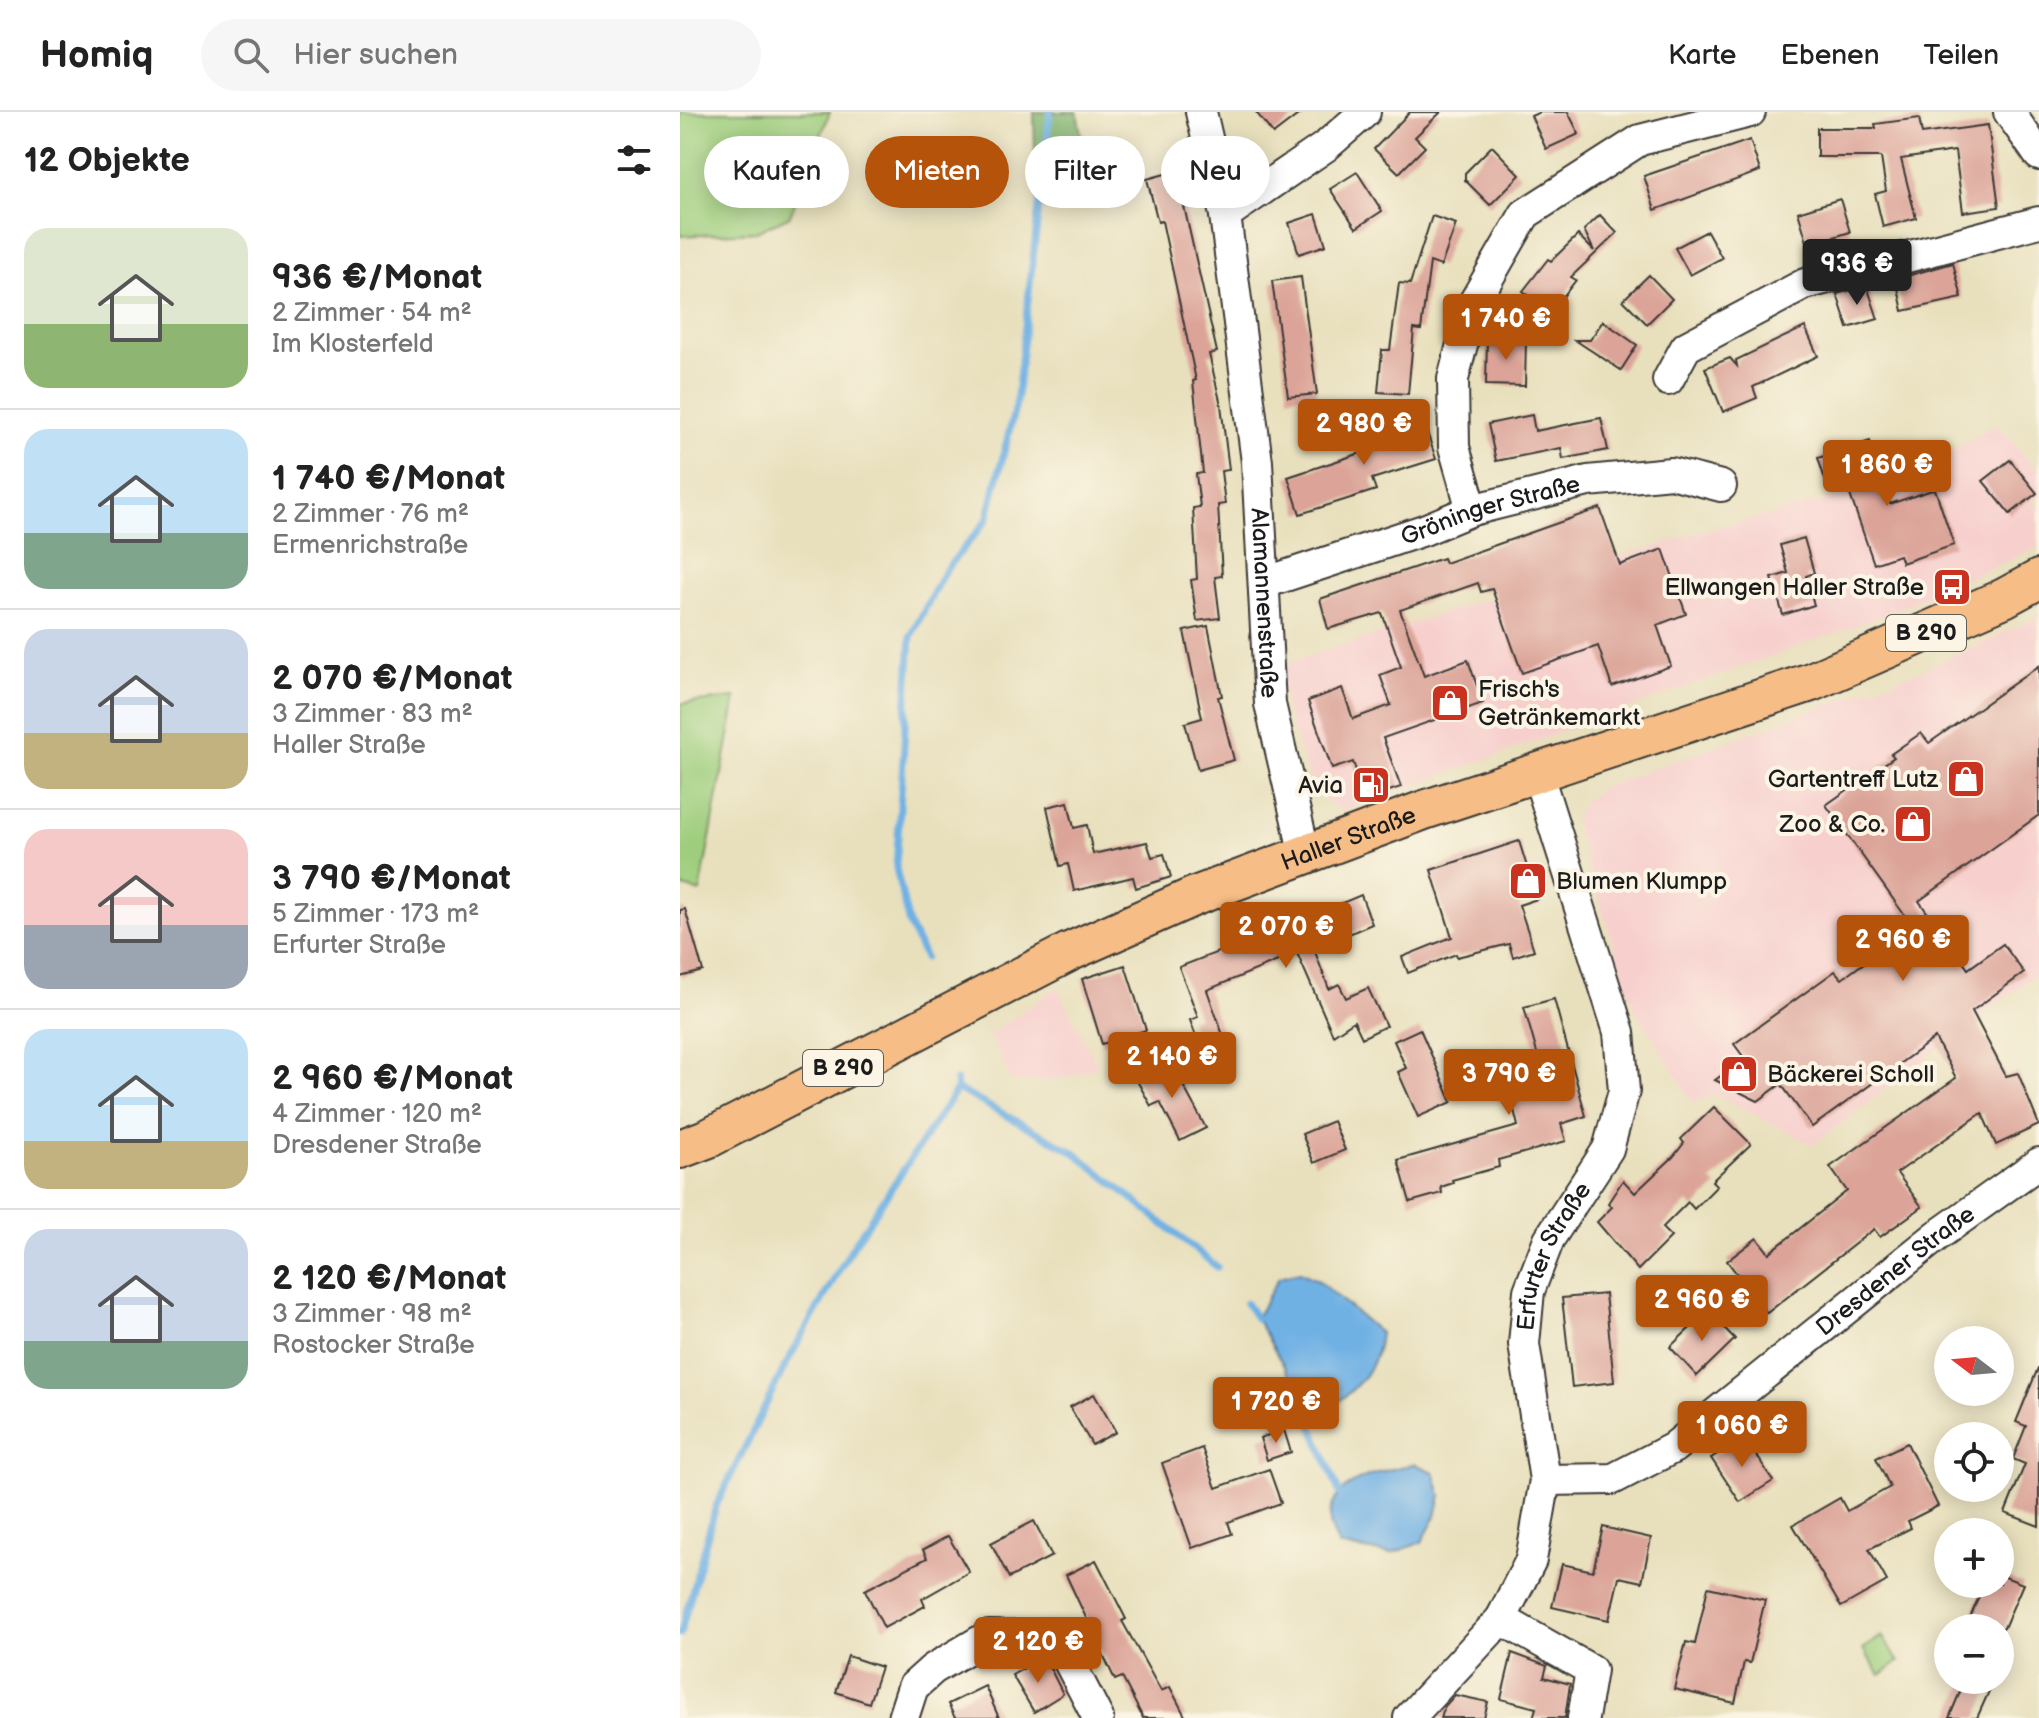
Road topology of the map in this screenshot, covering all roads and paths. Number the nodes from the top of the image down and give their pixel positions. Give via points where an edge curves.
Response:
1 (1201, 112) edge
2 (1365, 112) edge
3 (1750, 112) edge
4 (2009, 112) edge
5 (2039, 155) edge
6 (1225, 215) junction
7 (2039, 222) edge
8 (1668, 380) dead end
9 (1721, 486) dead end
10 (1472, 510) junction
11 (2039, 579) edge
12 (1264, 583) junction
13 (1538, 775) junction
14 (1305, 855) junction
15 (680, 1149) edge
16 (2039, 1163) edge
17 (1545, 1480) junction
18 (1501, 1619) junction
19 (903, 1718) edge
20 (1098, 1718) edge
21 (1409, 1718) edge
22 (1583, 1718) edge

1 - 6 street, Alamannenstraße
2 - 6 street via 1326,146
3 - 10 street via 1640,140 1525,214 1472,306 1453,379 1454,447
4 - 5 street
6 - 12 street, Alamannenstraße via 1257,462
7 - 8 street via 1805,284 1686,347
9 - 10 street, Gröninger Straße via 1671,473 1588,481
10 - 12 street, Gröninger Straße
11 - 13 main road, Haller Straße / B 290 via 1811,682
12 - 14 street, Alamannenstraße via 1270,704
13 - 14 main road, Haller Straße / B 290
13 - 17 street, Erfurter Straße via 1619,1032 1624,1091 1608,1149 1549,1239 1529,1291 1524,1344
14 - 15 main road, Haller Straße / B 290 via 1069,952
16 - 17 street, Dresdener Straße via 1938,1235 1673,1448 1613,1479
17 - 18 street, Erfurter Straße via 1531,1560
18 - 21 street, Erfurter Straße
18 - 22 street via 1591,1670
19 - 20 street via 913,1687 989,1636 1033,1637 1065,1654

